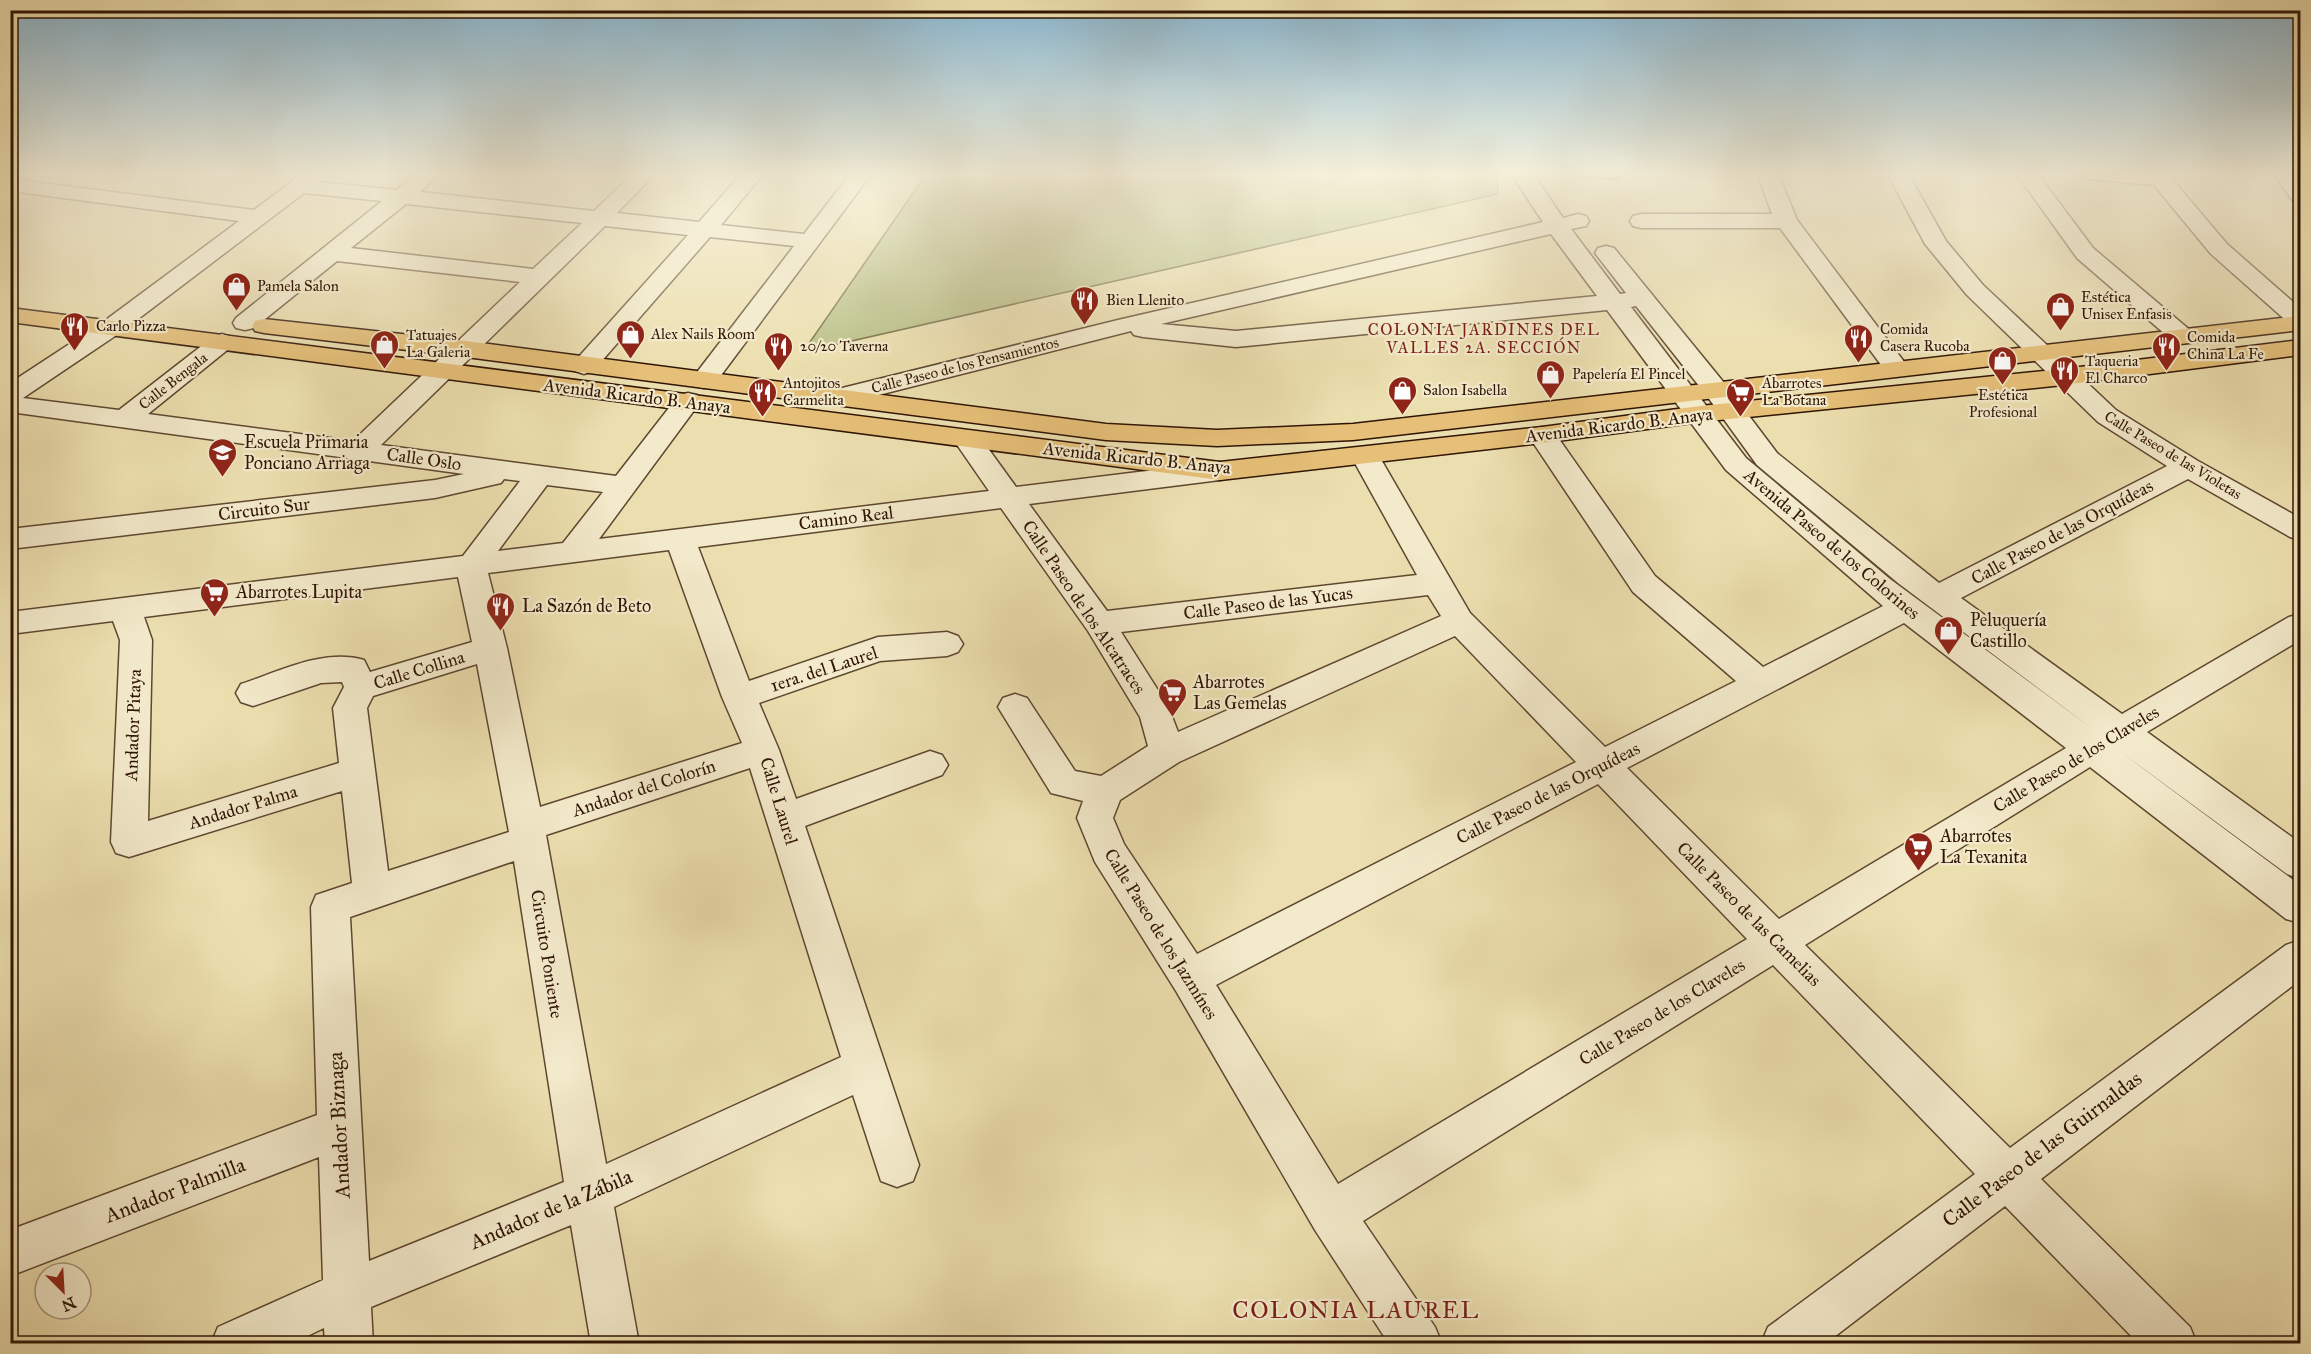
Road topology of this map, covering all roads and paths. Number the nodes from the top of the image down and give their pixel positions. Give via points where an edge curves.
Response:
1 (234, 236) edge
2 (353, 236) edge
3 (581, 236) edge
4 (701, 236) edge
5 (769, 236) edge
6 (814, 236) edge
7 (1513, 236) edge
8 (1565, 236) edge
9 (1595, 236) edge
10 (1797, 236) edge
11 (1932, 236) edge
12 (2073, 236) edge
13 (2208, 236) edge
14 (810, 241) junction
15 (331, 254) junction
16 (538, 277) junction
17 (10, 292) edge
18 (1642, 299) junction
19 (1614, 302) junction
20 (139, 308) junction
21 (10, 315) edge
22 (2301, 321) edge
23 (245, 324) junction
24 (112, 327) junction
25 (1118, 327) junction
26 (2182, 336) junction
27 (222, 342) junction
28 (2301, 348) edge
29 (466, 349) junction
30 (2039, 353) junction
31 (584, 366) junction
32 (1896, 368) junction
33 (441, 372) junction
34 (2063, 377) junction
35 (696, 390) junction
36 (10, 395) edge
37 (839, 397) junction
38 (1707, 402) junction
39 (10, 404) edge
40 (125, 419) junction
41 (1542, 435) junction
42 (967, 439) junction
43 (359, 451) junction
44 (1365, 456) junction
45 (2188, 467) junction
46 (1220, 471) junction
47 (529, 474) junction
48 (622, 486) junction
49 (1009, 498) junction
50 (2301, 530) edge
51 (10, 538) edge
52 (680, 539) junction
53 (572, 554) junction
54 (471, 566) junction
55 (1437, 583) junction
56 (1922, 603) junction
57 (125, 609) junction
58 (1459, 621) junction
59 (10, 623) edge
60 (1099, 624) junction
61 (2301, 625) edge
62 (947, 644) dead end
63 (491, 648) junction
64 (1761, 684) junction
65 (361, 687) junction
66 (253, 693) dead end
67 (739, 697) junction
68 (1015, 707) dead end
69 (2106, 740) junction
70 (762, 750) junction
71 (1167, 752) junction
72 (930, 765) dead end
73 (1602, 765) junction
74 (357, 772) junction
75 (1104, 790) junction
76 (784, 819) junction
77 (527, 834) junction
78 (129, 842) joint
79 (2301, 863) edge
80 (372, 892) junction
81 (330, 907) joint
82 (2301, 907) edge
83 (1776, 942) junction
84 (2301, 957) edge
85 (1190, 978) junction
86 (864, 1068) junction
87 (339, 1128) junction
88 (897, 1165) dead end
89 (2007, 1175) junction
90 (587, 1196) junction
91 (1331, 1214) junction
92 (10, 1253) edge
93 (347, 1293) junction
94 (235, 1344) edge
95 (349, 1344) edge
96 (615, 1344) edge
97 (1418, 1344) edge
98 (1785, 1344) edge
99 (2173, 1344) edge

1 - 20 street
2 - 15 street
3 - 16 street
4 - 31 street
5 - 14 street
6 - 14 street
7 - 25 street, Calle Paseo de los Pensamientos
8 - 19 street, Avenida Paseo de los Colorines
9 - 18 street, Avenida Paseo de los Colorines
10 - 32 street
11 - 30 street, Calle Paseo de las Violetas via 1975,290
12 - 26 street via 2085,253
13 - 22 street
14 - 35 street
15 - 16 street
15 - 23 street
16 - 29 street
17 - 20 main road, Avenida Ricardo B. Anaya
18 - 19 street
18 - 38 street, Avenida Paseo de los Colorines
19 - 25 street via 1236,339
19 - 38 street, Avenida Paseo de los Colorines
20 - 23 main road, Avenida Ricardo B. Anaya
20 - 24 street
21 - 24 main road, Avenida Ricardo B. Anaya
22 - 26 main road, Avenida Ricardo B. Anaya
23 - 29 main road, Avenida Ricardo B. Anaya
24 - 27 main road, Avenida Ricardo B. Anaya
24 - 36 street
25 - 37 street, Calle Paseo de los Pensamientos
26 - 30 main road, Avenida Ricardo B. Anaya
27 - 33 main road, Avenida Ricardo B. Anaya
27 - 40 street, Calle Bengala
28 - 34 main road, Avenida Ricardo B. Anaya
29 - 31 main road, Avenida Ricardo B. Anaya
29 - 33 street
30 - 32 main road, Avenida Ricardo B. Anaya
30 - 34 street, Calle Paseo de las Violetas
31 - 35 main road, Avenida Ricardo B. Anaya
32 - 38 main road, Avenida Ricardo B. Anaya
33 - 35 main road, Avenida Ricardo B. Anaya
33 - 43 street
34 - 38 main road, Avenida Ricardo B. Anaya
34 - 45 street, Calle Paseo de las Violetas via 2107,416
35 - 37 main road, Avenida Ricardo B. Anaya
35 - 42 main road, Avenida Ricardo B. Anaya
35 - 48 street
37 - 38 main road, Avenida Ricardo B. Anaya via 1106,432 1217,438 1353,432
38 - 41 main road, Avenida Ricardo B. Anaya
38 - 56 street, Avenida Paseo de los Colorines via 1736,464 1879,587
39 - 40 street, Calle Oslo
40 - 43 street, Calle Oslo
41 - 44 main road, Avenida Ricardo B. Anaya
41 - 64 street via 1644,584
42 - 46 main road, Avenida Ricardo B. Anaya
42 - 49 street, Calle Paseo de los Alcatraces
43 - 47 street, Calle Oslo
44 - 46 main road, Avenida Ricardo B. Anaya
44 - 55 street, Calle Paseo de las Camelias
45 - 50 street, Calle Paseo de las Violetas
45 - 56 street, Calle Paseo de las Orquídeas
46 - 49 street, Camino Real
47 - 48 street, Calle Oslo
47 - 51 street, Circuito Sur via 435,489
47 - 54 street
48 - 53 street
49 - 52 street, Camino Real
49 - 60 street, Calle Paseo de los Alcatraces
52 - 53 street, Camino Real
52 - 67 street, Calle Laurel
53 - 54 street, Camino Real
54 - 57 street
54 - 63 street, Circuito Poniente
55 - 58 street, Calle Paseo de las Camelias
55 - 60 street, Calle Paseo de las Yucas
56 - 64 street, Calle Paseo de las Orquídeas
56 - 69 street, Avenida Paseo de los Colorines
57 - 59 street
57 - 78 street, Andador Pitaya via 136,640
58 - 71 street
58 - 73 street, Calle Paseo de las Camelias
60 - 71 street, Calle Paseo de los Alcatraces via 1156,715
61 - 69 street, Calle Paseo de los Claveles
62 - 67 street, 1era. del Laurel via 878,649
63 - 65 street, Calle Collina
63 - 77 street, Circuito Poniente
64 - 73 street, Calle Paseo de las Orquídeas
65 - 66 street, Calle Collina via 352,669 320,671
65 - 74 street via 350,708
67 - 70 street, Calle Laurel
68 - 75 street via 1064,783
69 - 79 street, Avenida Paseo de los Colorines
69 - 82 street, Avenida Paseo de los Colorines
69 - 83 street, Calle Paseo de los Claveles
70 - 76 street, Calle Laurel
70 - 77 street, Andador del Colorín
71 - 75 street
72 - 76 street
73 - 83 street, Calle Paseo de las Camelias
73 - 85 street, Calle Paseo de las Orquídeas
74 - 78 street, Andador Palma
74 - 80 street
75 - 85 street, Calle Paseo de los Jazmínes via 1095,818 1108,851
76 - 86 street, Calle Laurel
77 - 80 street, Andador del Colorín
77 - 90 street, Circuito Poniente
80 - 81 street, Andador del Colorín
81 - 87 street, Andador Biznaga
83 - 89 street, Calle Paseo de las Camelias
83 - 91 street, Calle Paseo de los Claveles
84 - 89 street, Calle Paseo de las Guirnaldas
85 - 91 street, Calle Paseo de los Jazmínes
86 - 88 street, Calle Laurel
86 - 90 street, Andador de la Zábila
87 - 92 street, Andador Palmilla
87 - 93 street, Andador Biznaga
89 - 98 street, Calle Paseo de las Guirnaldas
89 - 99 street, Calle Paseo de las Camelias
90 - 93 street, Andador de la Zábila
90 - 96 street, Circuito Poniente
91 - 97 street, Calle Paseo de los Jazmínes
93 - 94 street, Andador de la Zábila
93 - 95 street, Andador Biznaga

